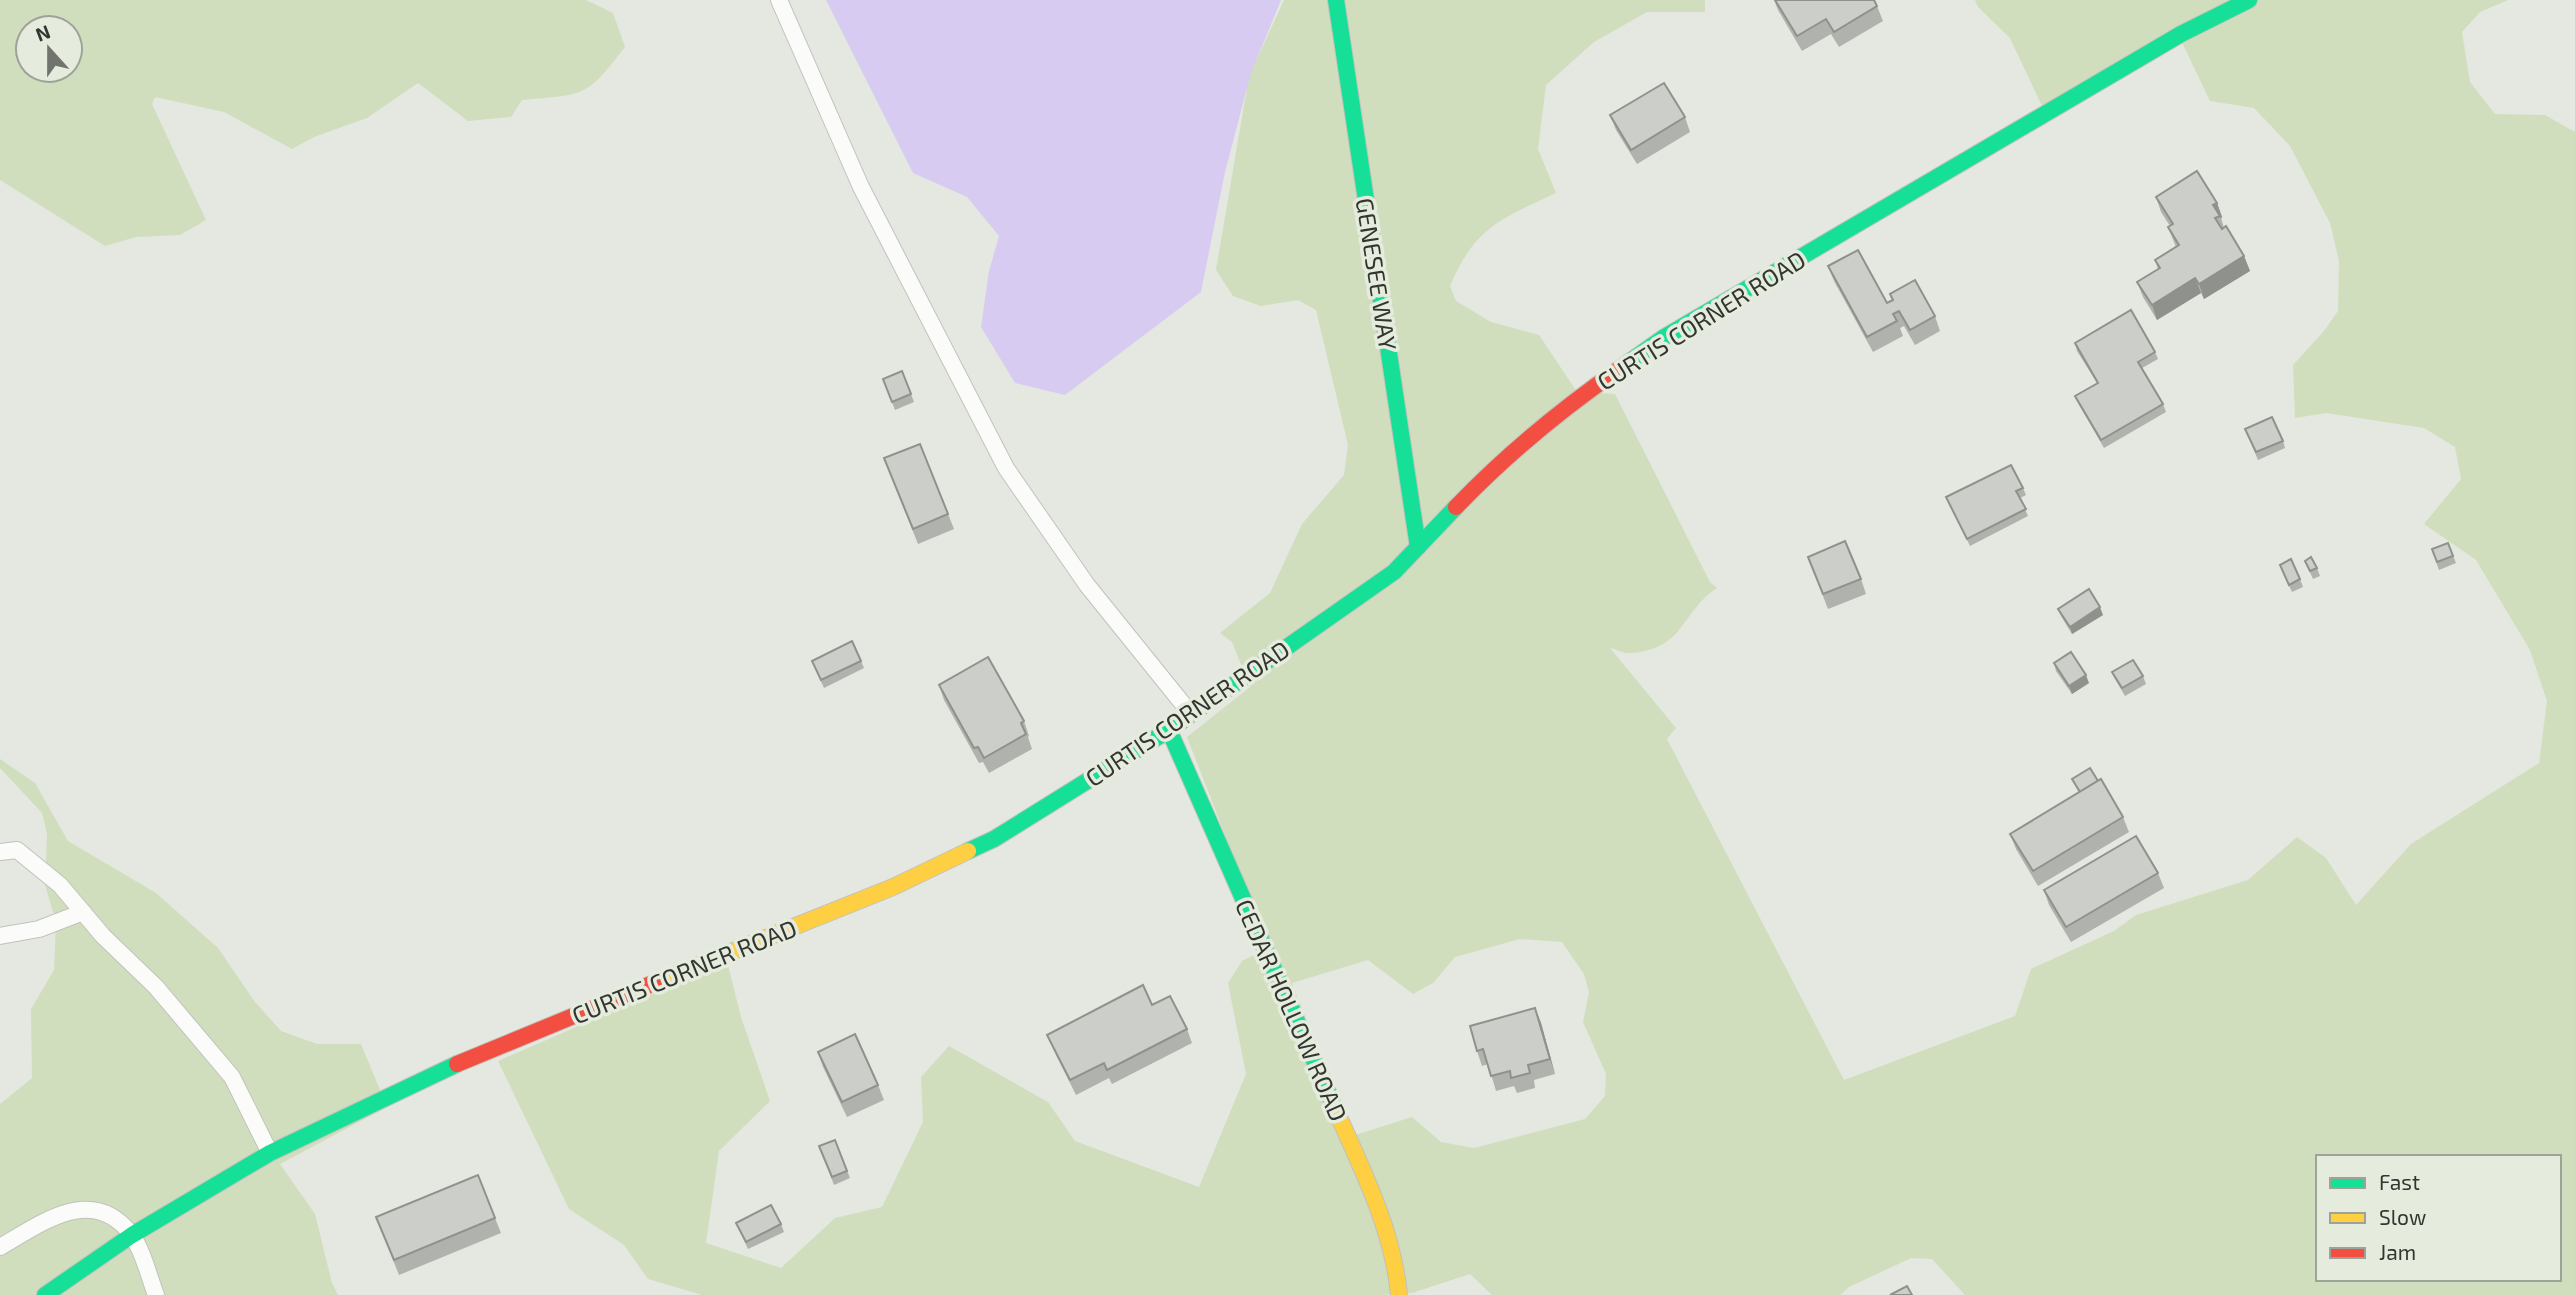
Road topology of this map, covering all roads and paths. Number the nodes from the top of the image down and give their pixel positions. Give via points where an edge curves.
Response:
1 (779, 0) edge
2 (1336, 0) edge
3 (2249, 0) edge
4 (1418, 547) junction
5 (1191, 714) junction
6 (1169, 730) junction
7 (0, 852) edge
8 (83, 912) junction
9 (0, 936) edge
10 (270, 1153) junction
11 (132, 1235) junction
12 (0, 1247) edge
13 (45, 1295) edge
14 (156, 1295) edge
15 (1399, 1295) edge

1 - 5 lane via 861,187 1006,468 1087,584
2 - 4 street, GENESEE WAY
3 - 4 street, CURTIS CORNER ROAD via 2181,34 1663,338 1555,414 1495,466
4 - 5 street, CURTIS CORNER ROAD via 1394,572
5 - 6 street, CURTIS CORNER ROAD
6 - 10 street, CURTIS CORNER ROAD via 995,839 944,864 493,1048
6 - 15 street, CEDAR HOLLOW ROAD via 1377,1203
7 - 8 lane via 17,850 60,885
8 - 9 lane via 39,929
8 - 10 lane via 156,987 232,1077
10 - 11 street, CURTIS CORNER ROAD
11 - 12 lane via 101,1210 79,1208
11 - 13 street, CURTIS CORNER ROAD
11 - 14 lane

